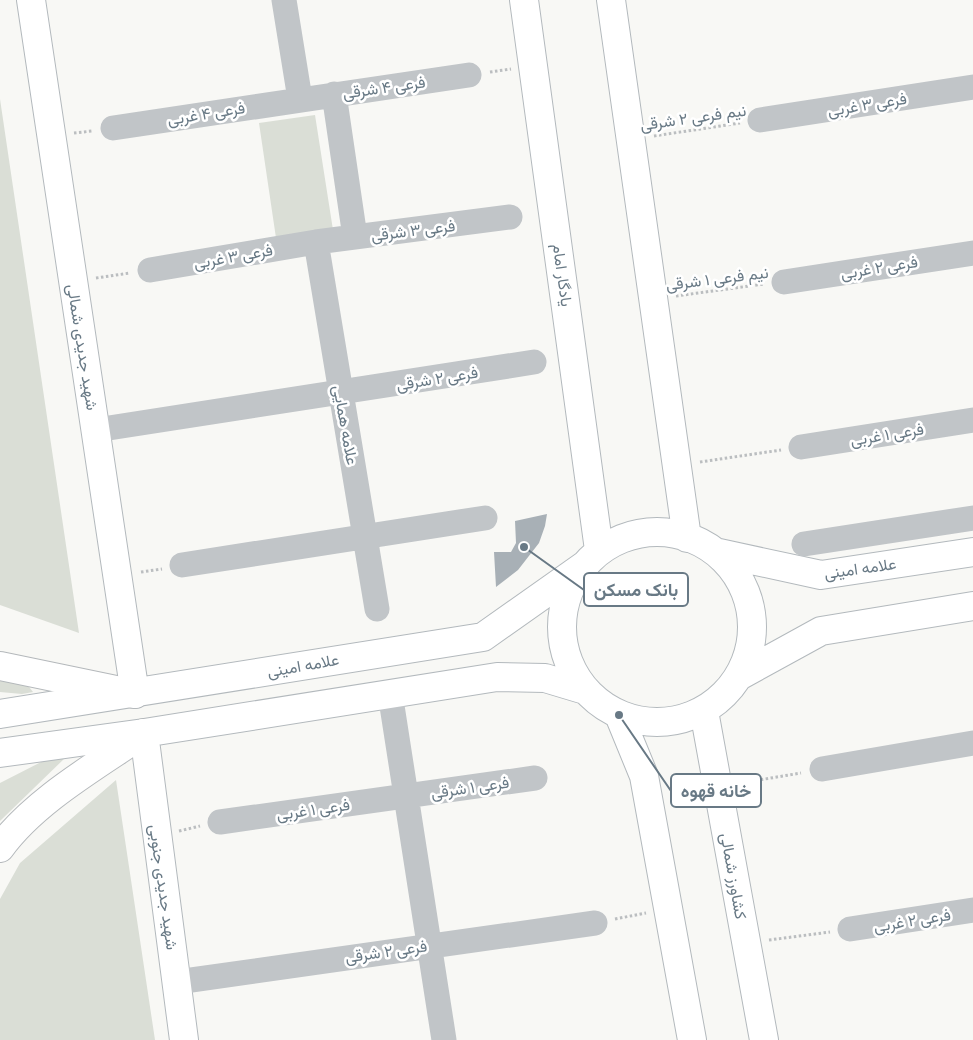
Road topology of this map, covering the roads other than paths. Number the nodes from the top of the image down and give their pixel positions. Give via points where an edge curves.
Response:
1 (31, 0) edge
2 (284, 0) edge
3 (524, 0) edge
4 (610, 0) edge
5 (469, 75) road end
6 (973, 87) edge
7 (334, 94) junction
8 (300, 99) junction
9 (760, 120) road end
10 (113, 128) road end
11 (510, 217) dead end
12 (355, 237) junction
13 (316, 242) junction
14 (973, 253) edge
15 (150, 270) road end
16 (784, 282) road end
17 (534, 362) dead end
18 (341, 393) junction
19 (973, 420) edge
20 (96, 430) junction
21 (801, 447) road end
22 (485, 518) dead end
23 (973, 518) edge
24 (366, 538) junction
25 (687, 538) junction
26 (804, 544) dead end
27 (973, 552) edge
28 (719, 553) junction
29 (592, 558) junction
30 (182, 565) road end
31 (973, 606) edge
32 (377, 608) dead end
33 (0, 666) edge
34 (740, 676) junction
35 (585, 690) junction
36 (390, 693) junction
37 (136, 694) junction
38 (704, 711) junction
39 (0, 714) edge
40 (619, 715) junction
41 (144, 733) junction
42 (973, 743) edge
43 (0, 753) edge
44 (822, 769) road end
45 (535, 778) dead end
46 (406, 795) junction
47 (220, 822) road end
48 (0, 848) edge
49 (973, 910) edge
50 (595, 924) road end
51 (850, 929) road end
52 (427, 945) junction
53 (177, 982) junction
54 (184, 1040) edge
55 (444, 1040) edge
56 (692, 1040) edge
57 (764, 1040) edge

1 - 20 main road, شهید جدیدی شمالی
2 - 8 street
3 - 29 main road, یادگار امام
4 - 25 main road
5 - 7 street, فرعی ۴ شرقی
6 - 9 street, فرعی ۳ غربی
7 - 8 street, فرعی ۴ شرقی
7 - 12 street
8 - 10 street, فرعی ۴ غربی
11 - 12 street, فرعی ۳ شرقی
12 - 13 street, فرعی ۳ شرقی
13 - 15 street, فرعی ۳ غربی
13 - 18 street, علامه همایی
14 - 16 street, فرعی ۲ غربی
17 - 18 street, فرعی ۲ شرقی
18 - 20 street
18 - 24 street, علامه همایی
19 - 21 street, فرعی ۱ غربی
20 - 37 main road, شهید جدیدی شمالی
22 - 24 street
23 - 26 street
24 - 30 street
24 - 32 street, علامه همایی
25 - 28 main road, علامه امینی
25 - 29 main road, علامه امینی via 660,531 628,536
27 - 28 main road, علامه امینی via 821,575
28 - 34 main road via 739,576 751,604 753,635
29 - 35 main road via 578,573 564,601 561,633 568,664
29 - 37 main road, علامه امینی via 483,637
31 - 34 main road via 820,630
33 - 37 main road
34 - 38 main road via 729,691
35 - 36 main road via 545,678 497,677
35 - 40 main road
36 - 41 main road
36 - 46 street
37 - 39 main road, علامه امینی
38 - 40 main road via 677,721 648,722
38 - 57 main road, کشاورز شمالی
40 - 56 main road via 644,776
41 - 43 main road
41 - 48 main road via 46,802
41 - 53 main road, شهید جدیدی جنوبی
42 - 44 street
45 - 46 street, فرعی ۱ شرقی
46 - 47 street, فرعی ۱ غربی
46 - 52 street
49 - 51 street, فرعی ۲ غربی
50 - 52 street, فرعی ۲ شرقی
52 - 53 street, فرعی ۲ شرقی
52 - 55 street
53 - 54 main road, شهید جدیدی جنوبی

